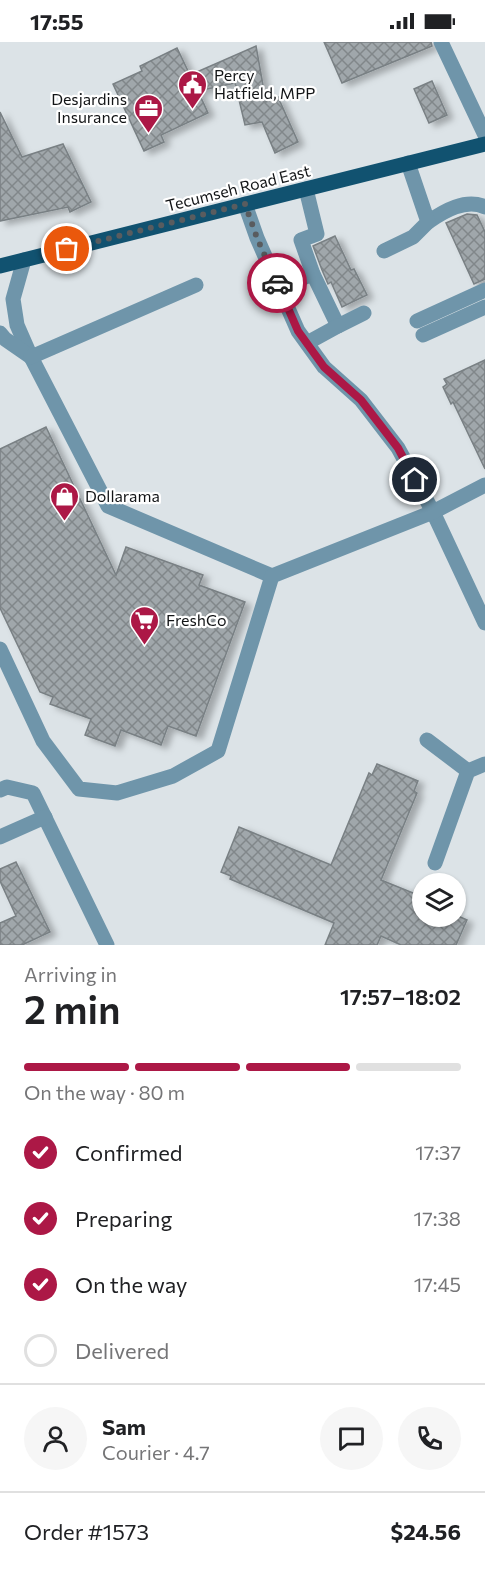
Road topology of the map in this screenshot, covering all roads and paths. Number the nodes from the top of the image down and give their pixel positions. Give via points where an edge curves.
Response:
1 (441, 42) edge
2 (485, 135) edge
3 (485, 144) edge
4 (408, 163) junction
5 (306, 189) junction
6 (245, 204) junction
7 (485, 207) edge
8 (428, 222) junction
9 (384, 251) dead end
10 (24, 260) junction
11 (0, 266) edge
12 (313, 274) junction
13 (196, 285) dead end
14 (279, 287) junction
15 (485, 290) edge
16 (485, 307) edge
17 (364, 313) dead end
18 (417, 321) dead end
19 (338, 326) junction
20 (0, 333) edge
21 (423, 335) dead end
22 (307, 343) junction
23 (31, 357) junction
24 (485, 485) edge
25 (433, 512) junction
26 (272, 576) junction
27 (485, 623) edge
28 (0, 649) edge
29 (427, 740) dead end
30 (485, 764) edge
31 (468, 771) junction
32 (0, 790) edge
33 (45, 817) junction
34 (0, 837) edge
35 (435, 863) dead end
36 (107, 945) edge

1 - 2 street
3 - 4 main road, Tecumseh Road East
4 - 5 main road, Tecumseh Road East
4 - 8 street
5 - 6 main road, Tecumseh Road East
5 - 12 street via 317,234 301,240
6 - 10 main road, Tecumseh Road East
6 - 14 street
7 - 8 street via 469,204 445,211
8 - 9 street via 413,237
10 - 11 main road, Tecumseh Road East
10 - 23 street via 13,299 17,325
12 - 14 street
12 - 19 street
13 - 23 street
14 - 22 street
15 - 18 street
16 - 21 street
17 - 19 street
19 - 22 street
20 - 23 street
22 - 25 street via 324,367 361,400 392,440
23 - 26 street via 108,506
24 - 25 street
25 - 26 street
25 - 27 street
26 - 28 street via 218,751 173,776 117,792 79,789 43,741
29 - 31 street
30 - 31 street
31 - 35 street
32 - 33 street via 7,787 33,793
33 - 34 street
33 - 36 street

